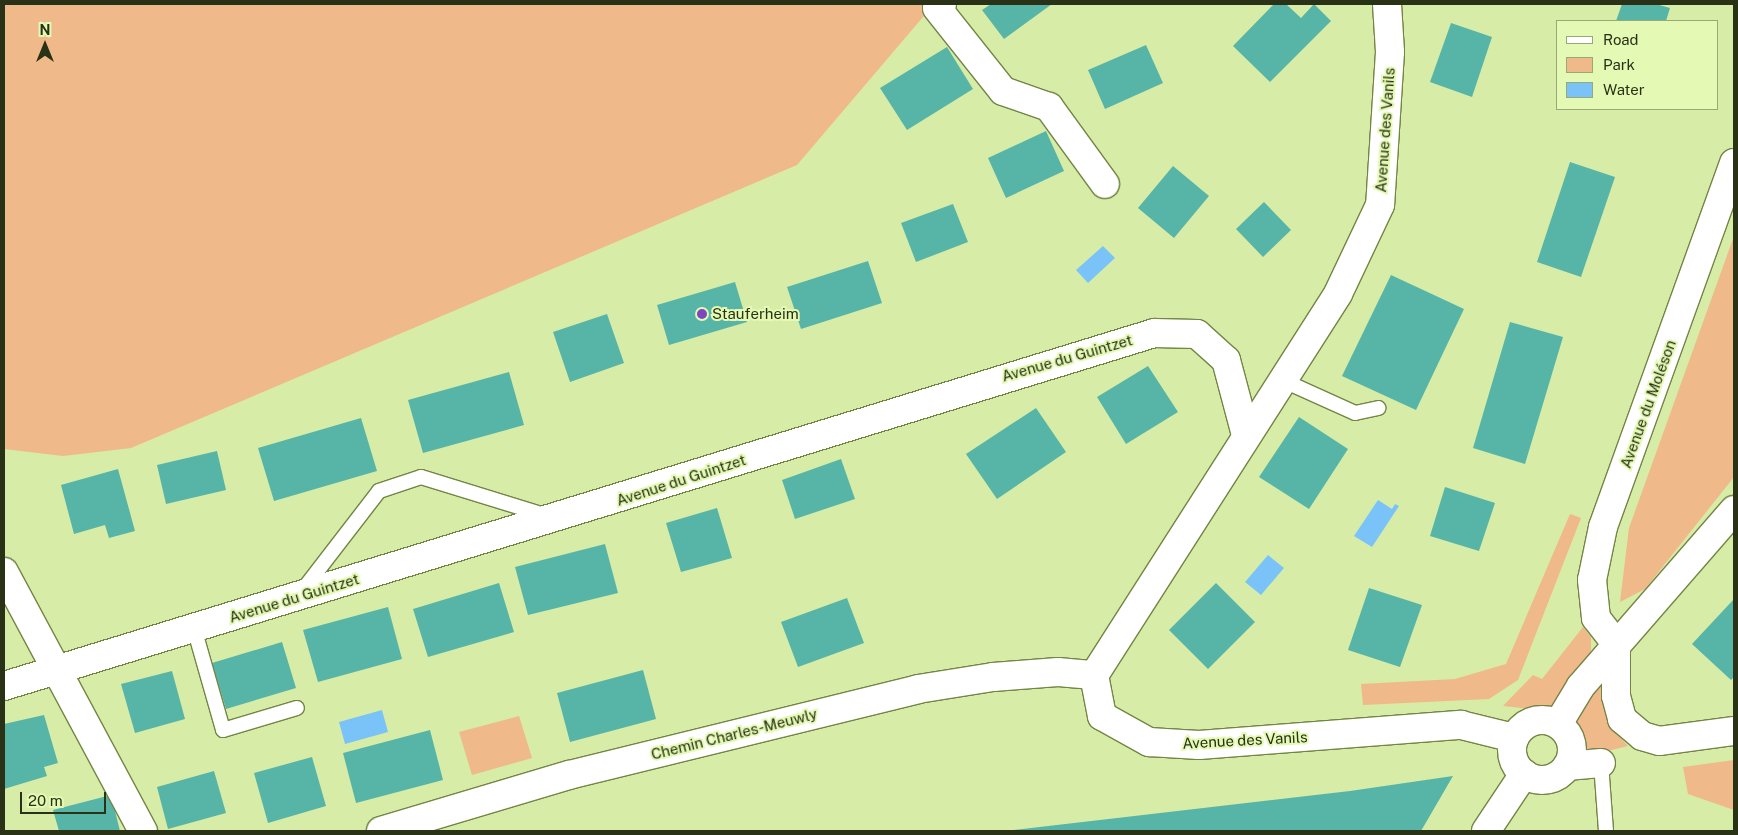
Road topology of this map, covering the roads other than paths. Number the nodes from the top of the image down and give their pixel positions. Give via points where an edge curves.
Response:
1 (1387, 4) edge
2 (940, 6) edge
3 (1734, 163) edge
4 (1105, 184) dead end
5 (1282, 380) junction
6 (1378, 408) dead end
7 (1246, 435) junction
8 (1734, 510) edge
9 (556, 518) junction
10 (4, 572) edge
11 (297, 598) junction
12 (194, 628) junction
13 (1616, 644) junction
14 (54, 668) junction
15 (1094, 675) junction
16 (4, 686) edge
17 (296, 708) dead end
18 (1558, 724) junction
19 (1734, 731) edge
20 (1514, 738) junction
21 (1601, 763) joint
22 (1567, 766) junction
23 (1524, 774) junction
24 (143, 831) edge
25 (381, 831) edge
26 (1486, 831) edge
27 (1606, 831) edge

1 - 5 street, Avenue des Vanils via 1390,52 1380,205 1338,294
2 - 4 street via 1003,91 1049,107
3 - 13 street, Avenue du Moléson via 1603,527 1592,580 1596,618
5 - 6 lane via 1322,402 1355,413
5 - 7 street, Avenue des Vanils
7 - 9 street, Avenue du Guintzet via 1226,360 1198,334 1154,333
7 - 15 street, Avenue des Vanils
8 - 13 street
9 - 11 street, Avenue du Guintzet
9 - 11 lane via 421,478 379,490
10 - 14 street
11 - 12 street, Avenue du Guintzet
12 - 14 street, Avenue du Guintzet
12 - 17 lane via 223,730
13 - 18 street via 1581,686
13 - 19 street via 1616,696 1622,718 1642,736 1659,741
14 - 16 street, Avenue du Guintzet
14 - 24 street
15 - 20 street, Avenue des Vanils via 1102,716 1149,742 1199,745 1461,725
15 - 25 street, Chemin Charles-Meuwly via 1058,672 993,677 918,689 569,775
18 - 20 street via 1535,720
18 - 22 street via 1572,743
20 - 23 street via 1513,760
21 - 22 street
21 - 27 lane
22 - 23 street via 1547,779
23 - 26 street

